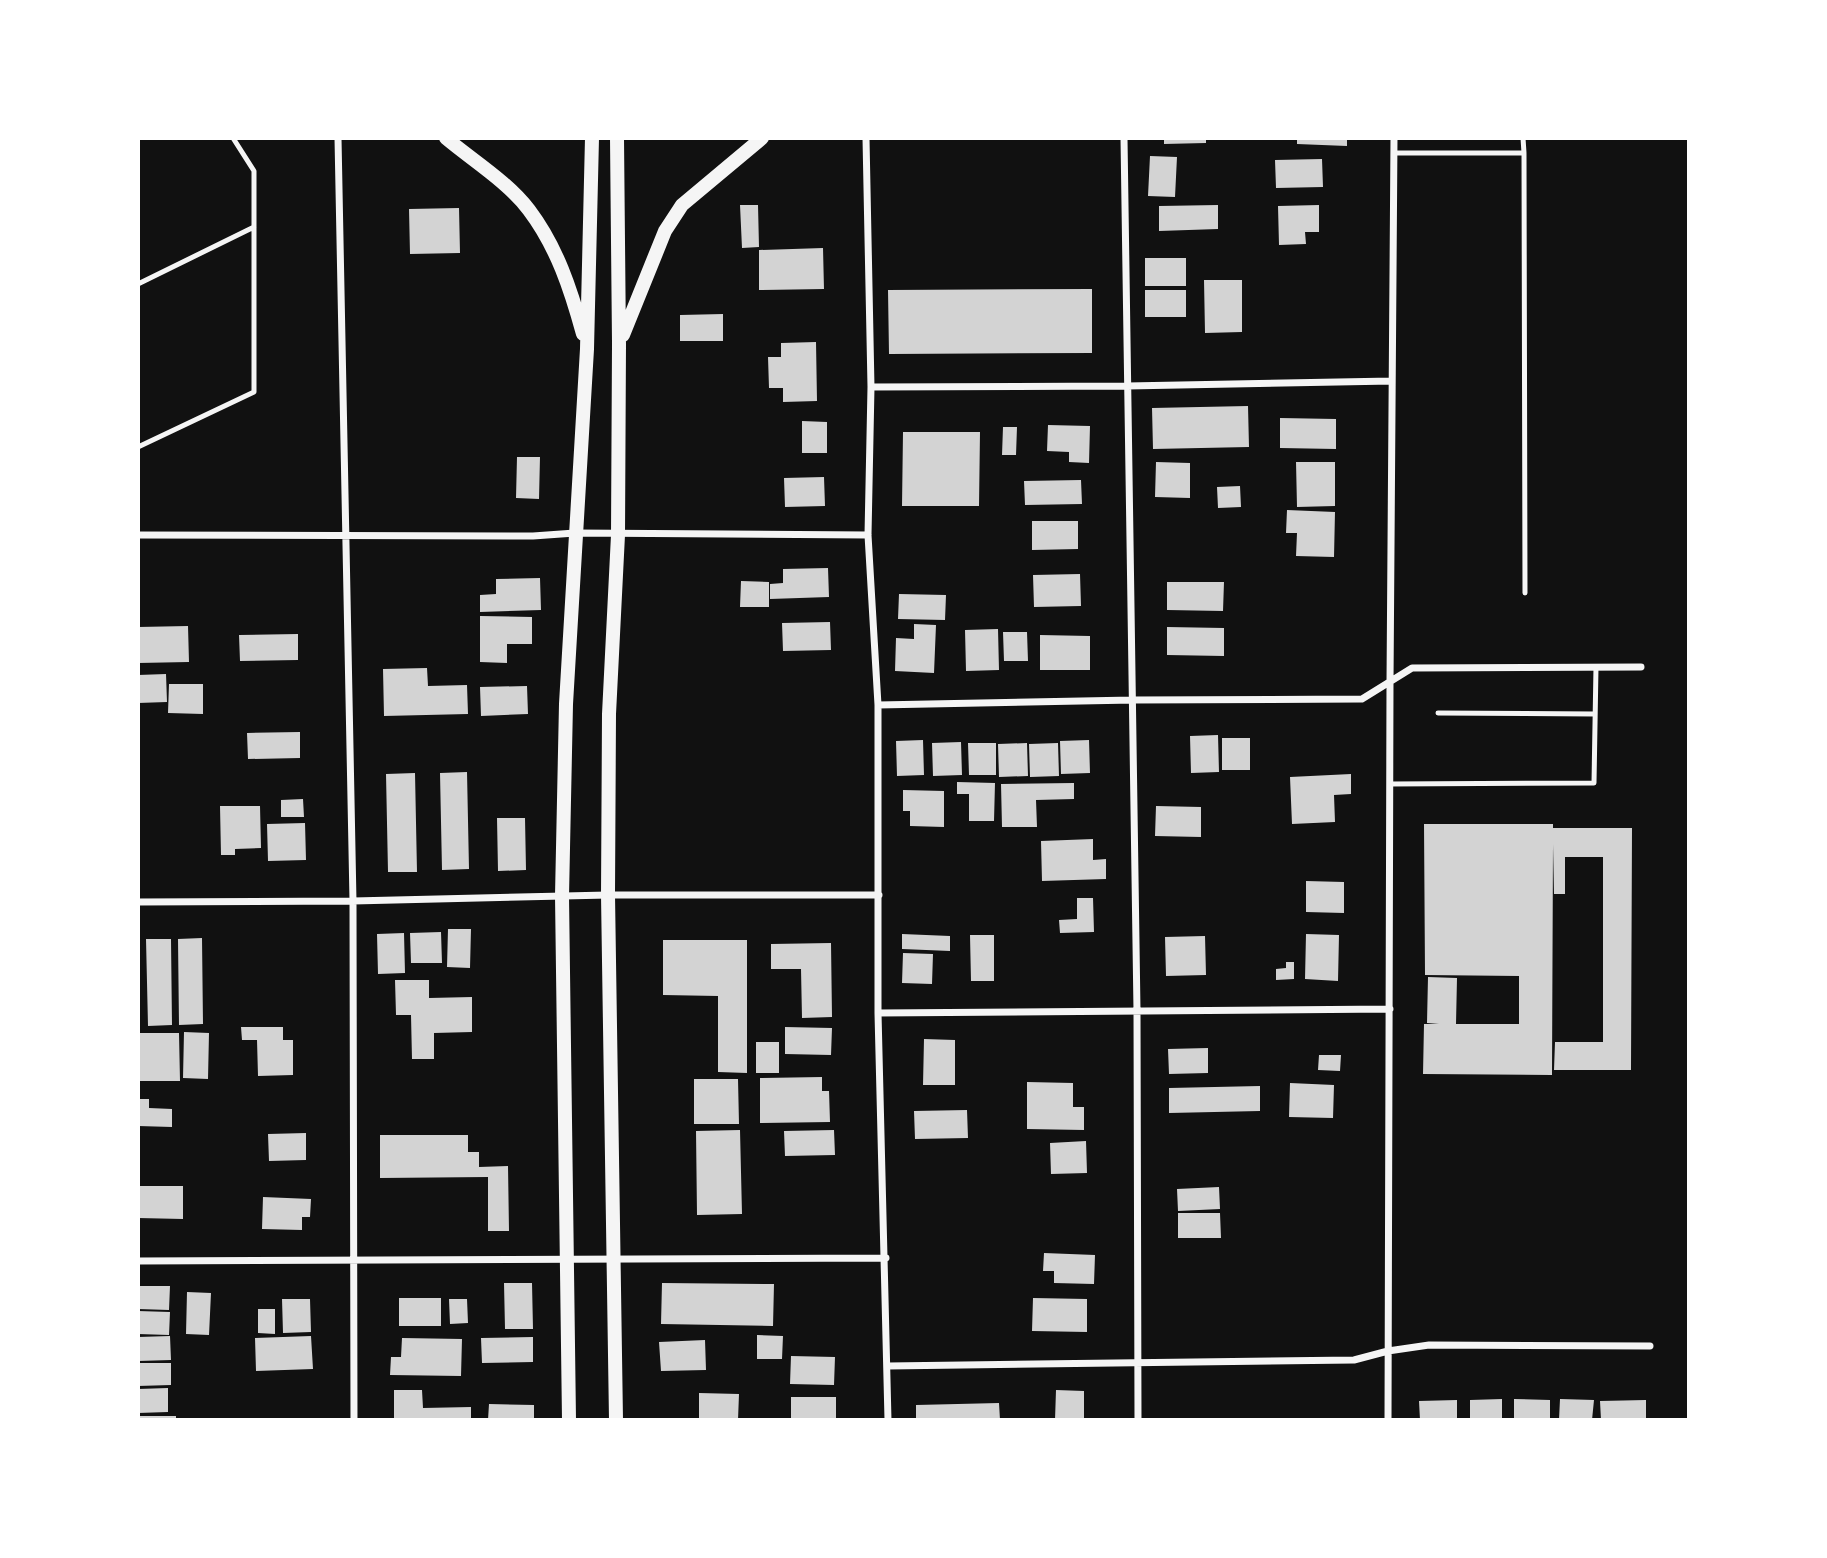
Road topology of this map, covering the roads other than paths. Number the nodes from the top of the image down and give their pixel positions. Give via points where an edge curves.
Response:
1 (233, 138) edge
2 (338, 138) edge
3 (446, 138) edge
4 (592, 138) edge
5 (617, 138) edge
6 (762, 138) edge
7 (866, 138) edge
8 (1124, 138) edge
9 (1394, 138) edge
10 (1524, 138) edge
11 (1394, 153) junction
12 (1524, 153) junction
13 (254, 227) junction
14 (138, 284) edge
15 (620, 344) junction
16 (587, 349) junction
17 (1392, 381) junction
18 (1127, 386) junction
19 (871, 387) junction
20 (138, 447) edge
21 (575, 533) junction
22 (138, 535) edge
23 (618, 535) junction
24 (868, 535) junction
25 (345, 536) junction
26 (1525, 593) dead end
27 (1596, 667) junction
28 (1641, 667) dead end
29 (1390, 682) junction
30 (1133, 700) junction
31 (878, 705) junction
32 (1438, 713) dead end
33 (1595, 714) junction
34 (1390, 784) junction
35 (608, 895) junction
36 (879, 895) junction
37 (562, 896) junction
38 (353, 901) junction
39 (138, 902) edge
40 (1390, 1009) junction
41 (1137, 1010) junction
42 (878, 1013) junction
43 (886, 1258) junction
44 (567, 1259) junction
45 (138, 1261) edge
46 (614, 1261) junction
47 (352, 1262) junction
48 (1650, 1346) dead end
49 (1388, 1351) junction
50 (1138, 1362) junction
51 (888, 1366) junction
52 (354, 1420) edge
53 (569, 1420) edge
54 (616, 1420) edge
55 (888, 1420) edge
56 (1138, 1420) edge
57 (1388, 1420) edge

1 - 13 lane via 254,171
2 - 25 street
3 - 16 main road via 527,208 550,241
4 - 16 main road
5 - 15 main road
6 - 15 main road via 682,205 665,231
7 - 19 street
8 - 18 street
9 - 11 street
10 - 12 lane
11 - 12 lane
11 - 17 street
12 - 26 lane
13 - 14 lane
13 - 20 lane via 254,392
15 - 23 main road
16 - 21 main road
17 - 18 street
17 - 29 street
18 - 19 street
18 - 30 street
19 - 24 street
21 - 23 street
21 - 25 street
21 - 37 main road
22 - 25 street
23 - 24 street
23 - 35 main road via 609,714
24 - 31 street
25 - 38 street
27 - 28 street
27 - 29 street via 1412,668
27 - 33 lane
29 - 30 street via 1362,699
29 - 34 street
30 - 31 street
30 - 41 street
31 - 36 street
32 - 33 lane
33 - 34 lane via 1594,783
34 - 40 street
35 - 36 street
35 - 37 street
35 - 46 main road
36 - 42 street
37 - 38 street
37 - 44 main road
38 - 39 street
38 - 47 street
40 - 41 street
40 - 49 street
41 - 42 street
41 - 50 street
42 - 43 street
43 - 46 street
43 - 51 street
44 - 46 street
44 - 47 street
44 - 53 main road
45 - 47 street
46 - 54 main road
47 - 52 street
48 - 49 street via 1429,1345
49 - 50 street via 1354,1360
49 - 57 street
50 - 51 street
50 - 56 street
51 - 55 street

